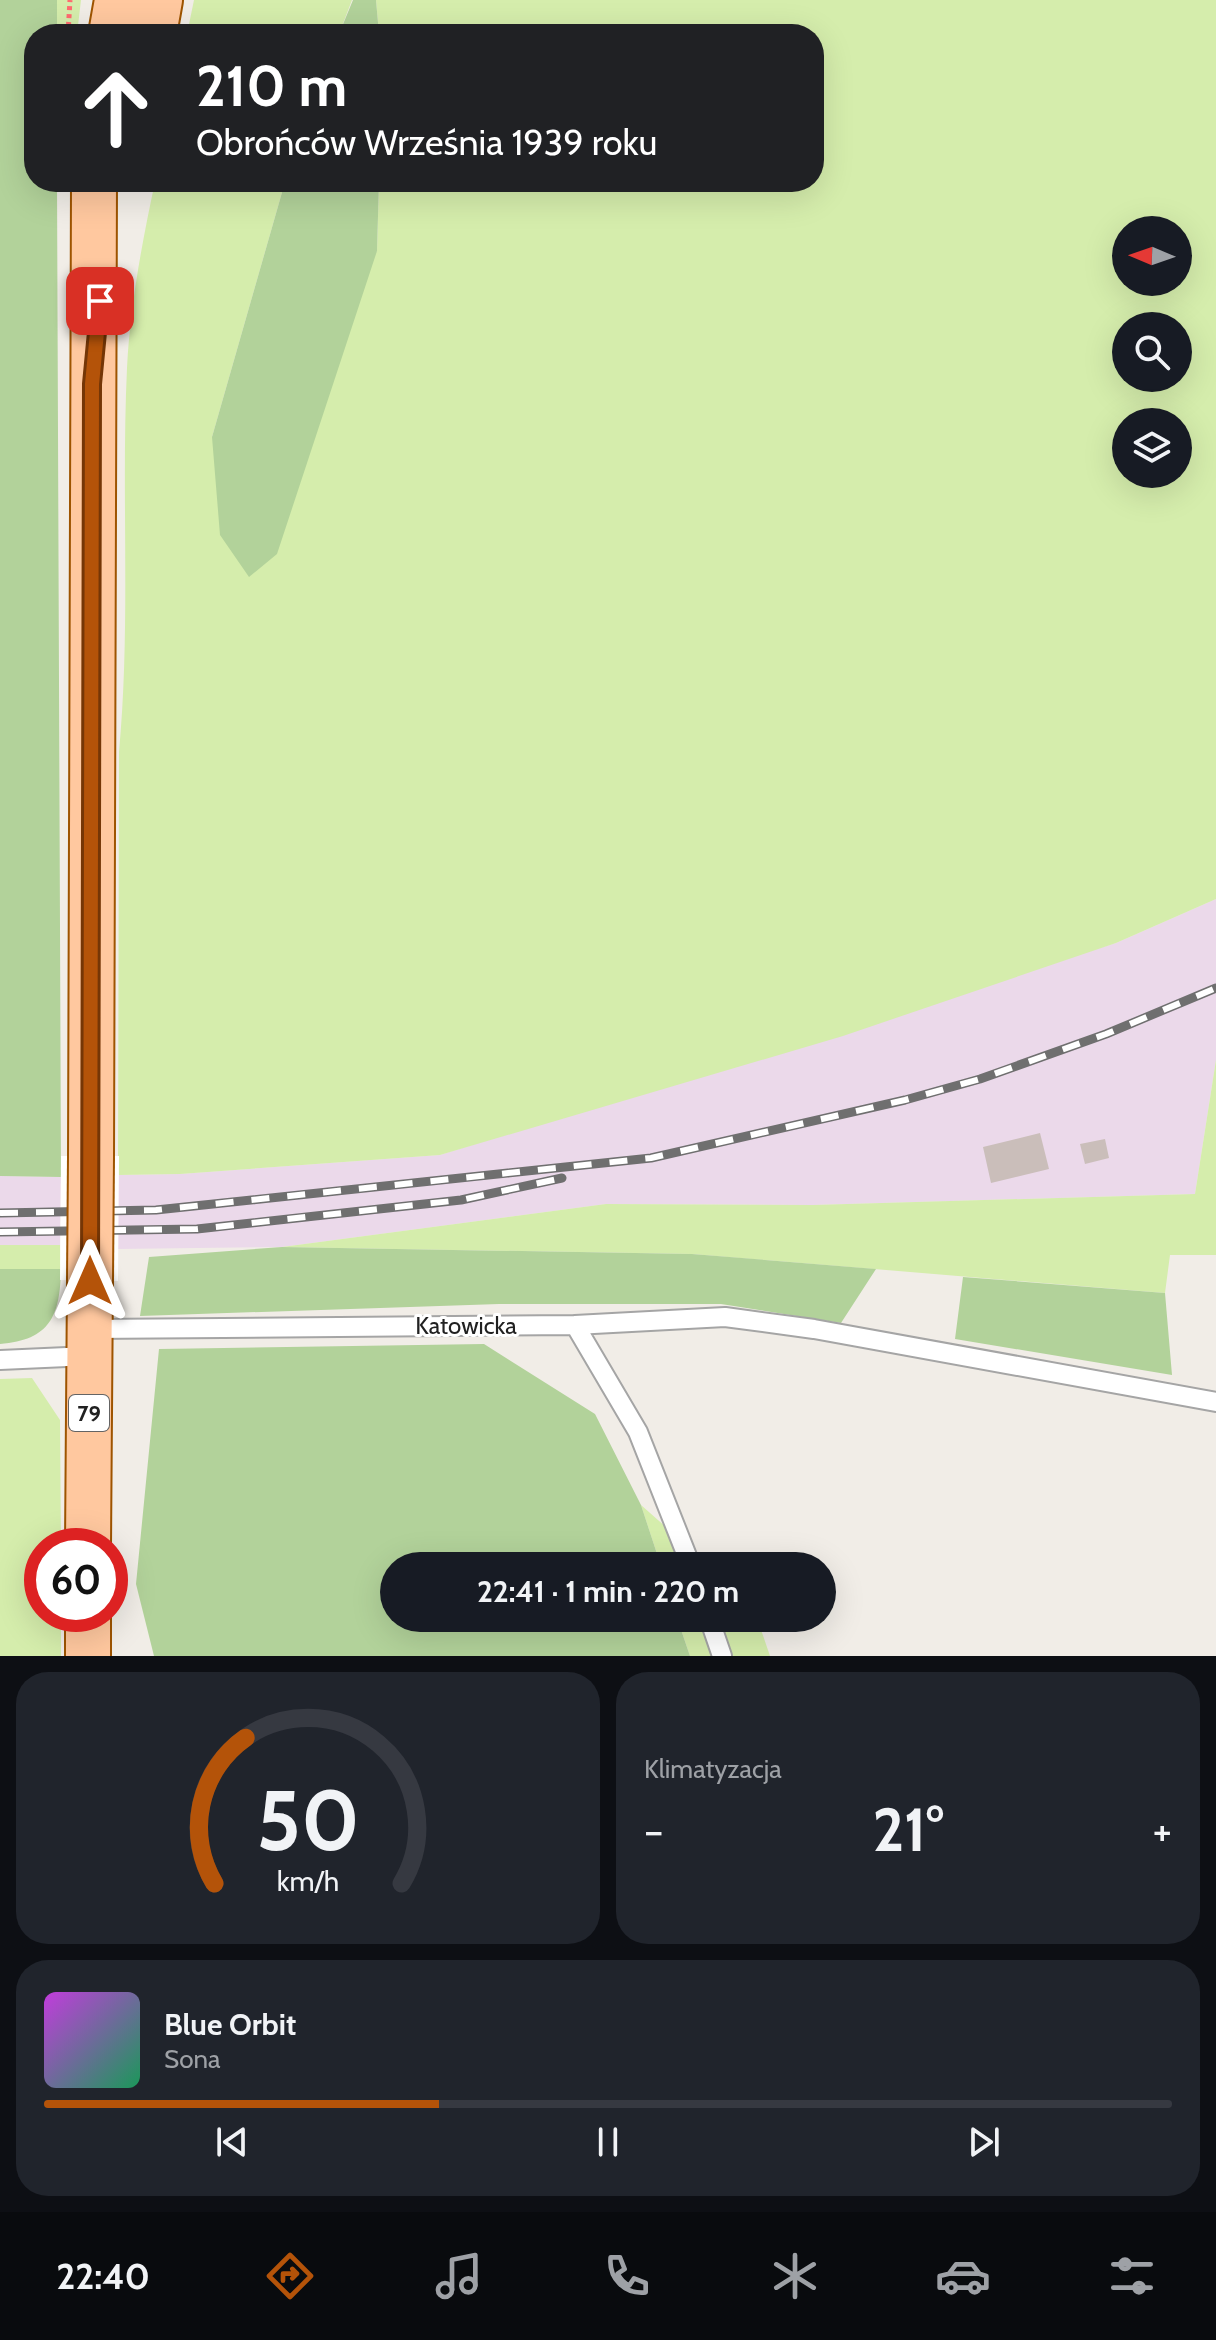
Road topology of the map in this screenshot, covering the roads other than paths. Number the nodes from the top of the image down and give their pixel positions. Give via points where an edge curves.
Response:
1 (117, 0) edge
2 (160, 0) edge
3 (113, 24) edge
4 (156, 24) edge
5 (94, 192) edge
6 (119, 192) edge
7 (94, 347) junction
8 (575, 1325) junction
9 (89, 1343) junction
10 (0, 1360) edge
11 (1216, 1402) edge
12 (88, 1528) edge
13 (685, 1552) edge
14 (88, 1632) edge
15 (714, 1632) edge
16 (88, 1656) edge
17 (722, 1656) edge

1 - 3 main road
2 - 4 main road
5 - 7 main road, 79
6 - 7 main road, 79
7 - 9 main road, 79, bridge
8 - 9 lane, Katowicka
8 - 11 lane, Katowicka via 725,1317
8 - 13 lane via 638,1432
9 - 10 lane, Katowicka
9 - 12 main road, 79
14 - 16 main road
15 - 17 lane

